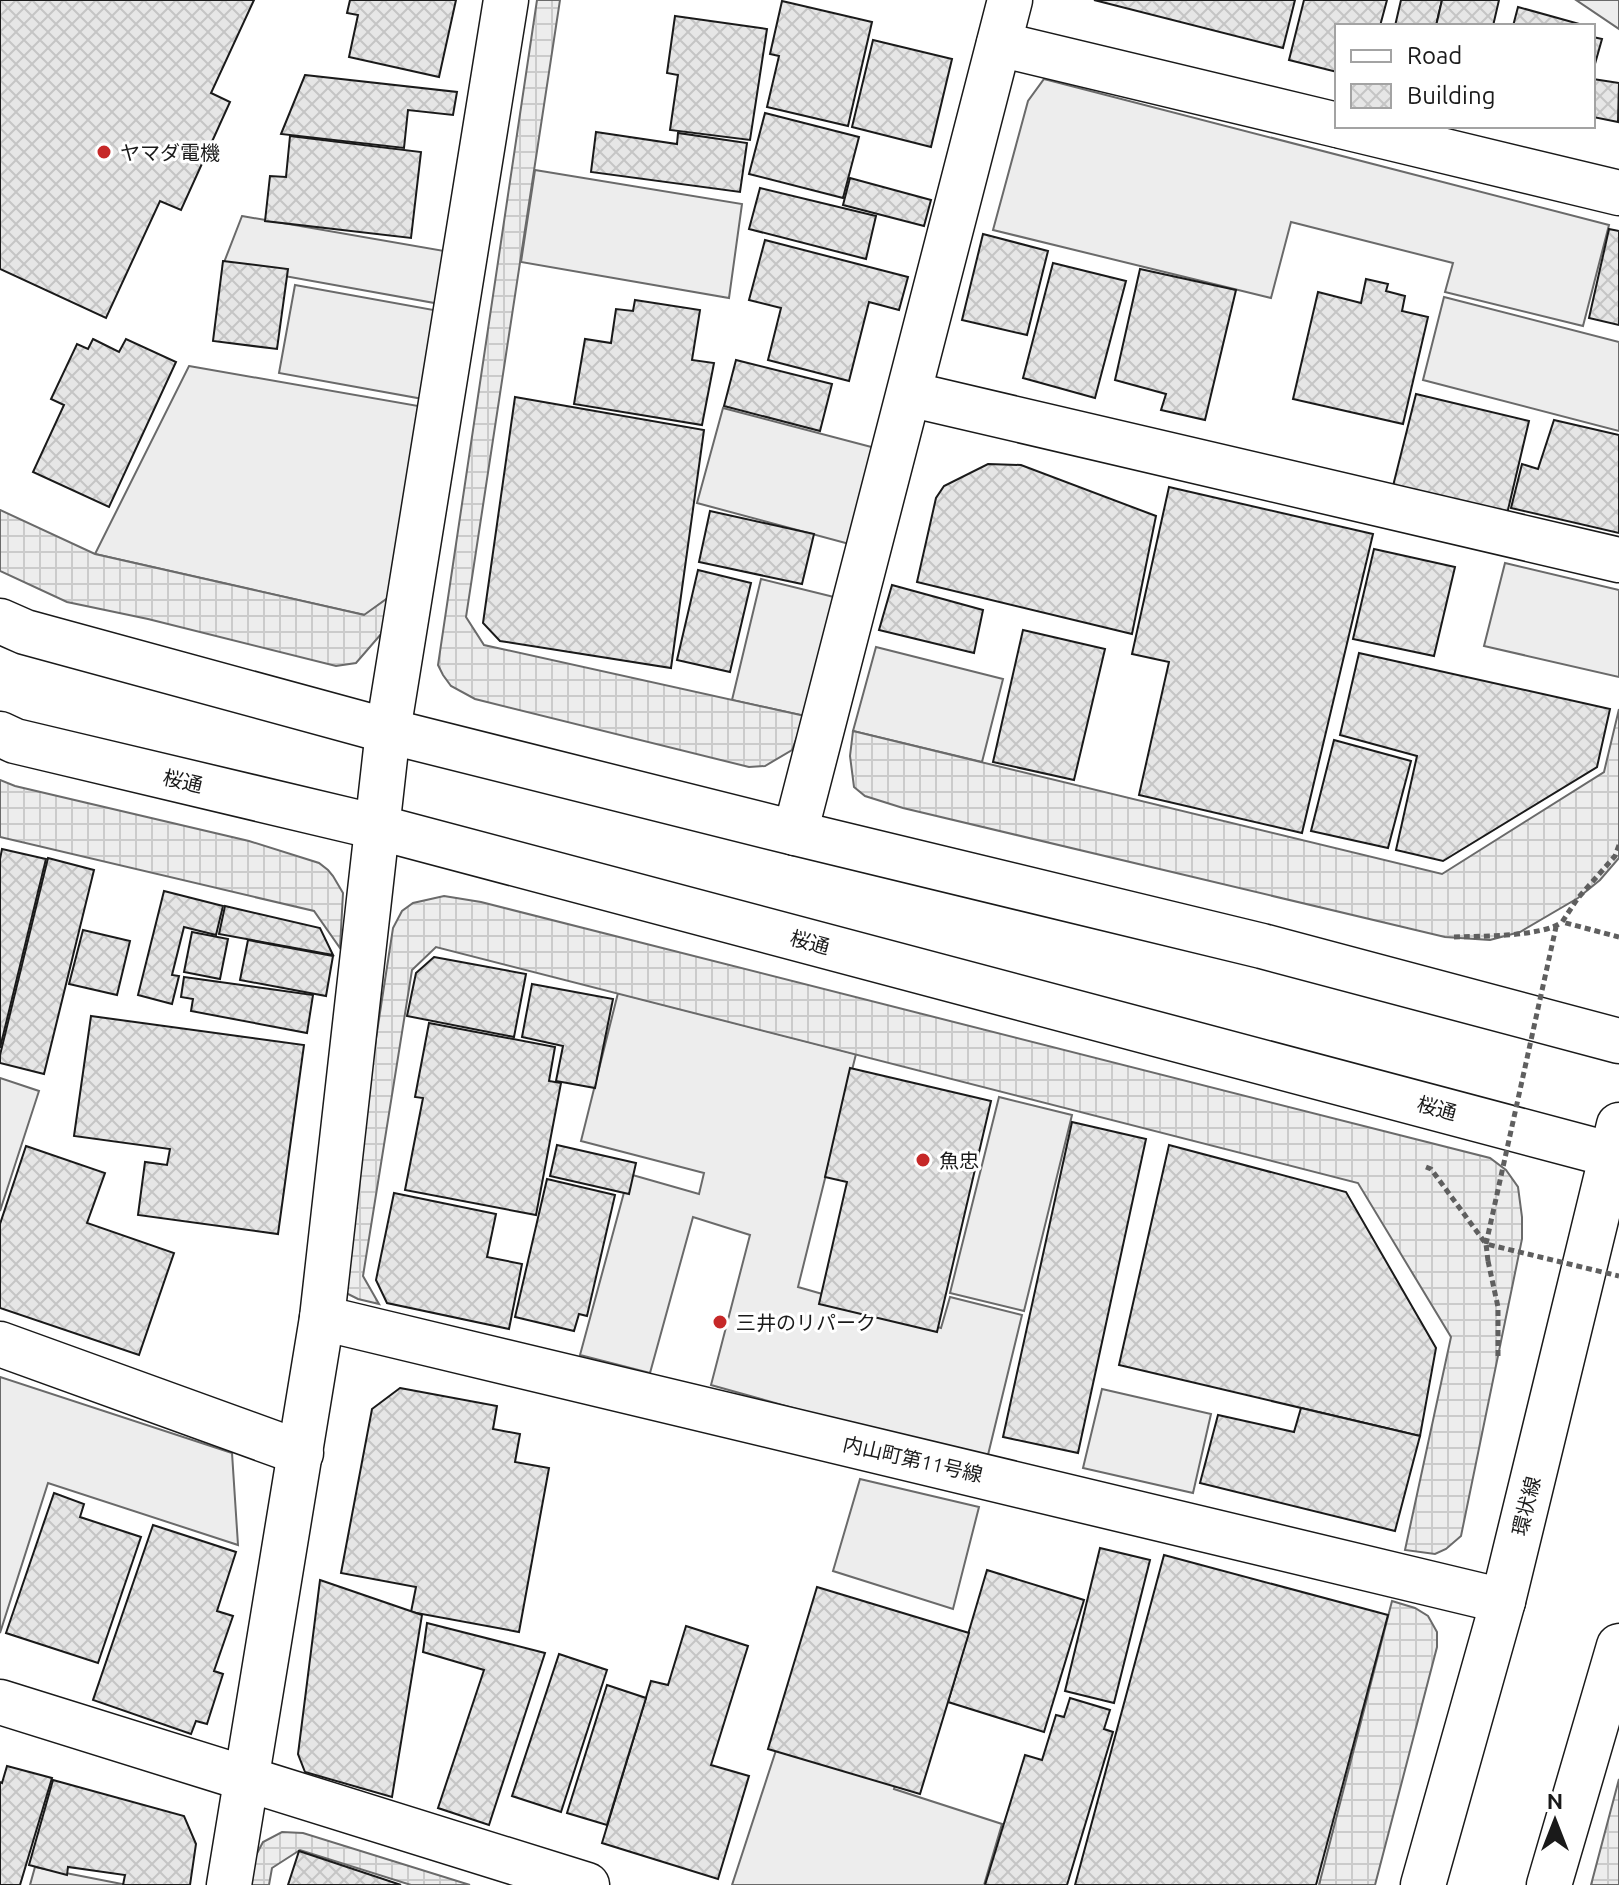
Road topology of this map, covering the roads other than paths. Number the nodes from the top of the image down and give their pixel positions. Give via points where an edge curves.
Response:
1 (506, 0) edge
2 (1010, 0) edge
3 (999, 44) junction
4 (1335, 125) edge
5 (1347, 128) edge
6 (1619, 193) edge
7 (909, 394) junction
8 (1619, 560) edge
9 (0, 621) edge
10 (388, 731) junction
11 (0, 734) edge
12 (377, 827) junction
13 (795, 833) junction
14 (1619, 1041) edge
15 (1617, 1144) edge
16 (322, 1318) junction
17 (0, 1344) edge
18 (301, 1453) junction
19 (1503, 1601) junction
20 (1619, 1646) edge
21 (0, 1702) edge
22 (248, 1779) junction
23 (229, 1885) edge
24 (587, 1885) edge
25 (1423, 1885) edge
26 (1549, 1885) edge

1 - 10 street
2 - 3 street
3 - 4 street
3 - 7 street
5 - 6 street
7 - 8 street
7 - 13 street
9 - 10 street
10 - 12 street
10 - 13 street
11 - 12 street, 桜通
12 - 15 street, 桜通
12 - 16 street
13 - 14 street via 1262,946
15 - 19 street, 環状線
16 - 18 street
16 - 19 street, 内山町第11号線
17 - 18 street
18 - 22 street
19 - 25 street, 環状線
20 - 26 street
21 - 22 street
22 - 23 street
22 - 24 street

